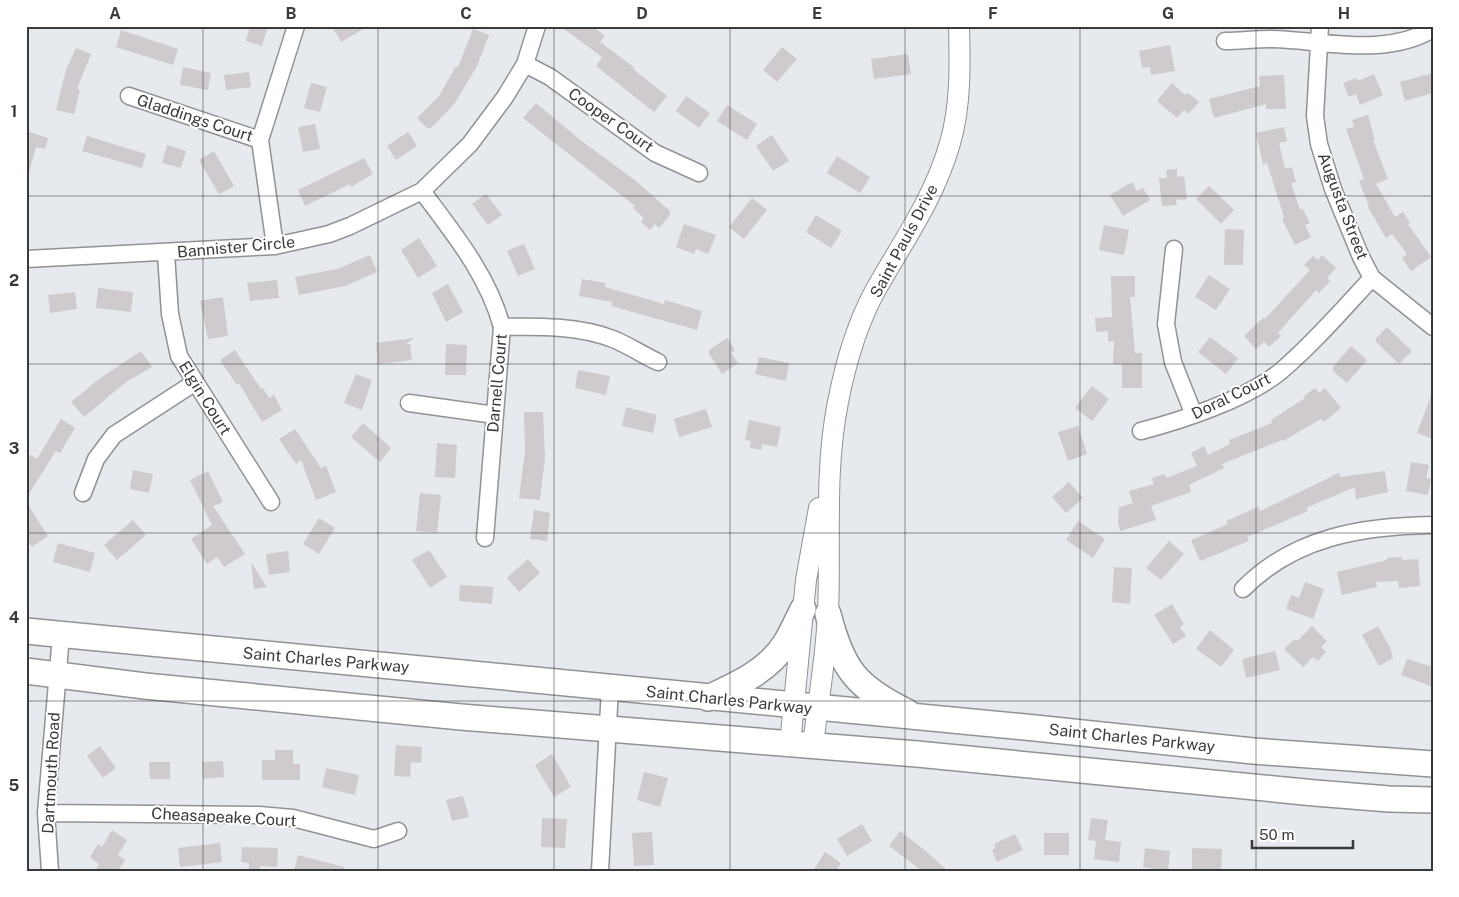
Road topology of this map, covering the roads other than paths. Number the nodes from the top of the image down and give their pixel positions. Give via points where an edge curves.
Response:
1 (296, 26) edge
2 (528, 26) edge
3 (537, 26) edge
4 (959, 26) edge
5 (1320, 26) edge
6 (1433, 29) edge
7 (1224, 42) dead end
8 (1319, 44) junction
9 (525, 64) junction
10 (129, 96) dead end
11 (260, 140) junction
12 (699, 173) dead end
13 (422, 191) junction
14 (275, 246) junction
15 (1174, 249) dead end
16 (166, 254) junction
17 (26, 259) edge
18 (1372, 278) junction
19 (1433, 327) edge
20 (502, 328) junction
21 (658, 362) dead end
22 (194, 382) junction
23 (409, 403) dead end
24 (494, 415) junction
25 (1194, 415) junction
26 (1141, 431) dead end
27 (831, 452) junction
28 (83, 494) dead end
29 (270, 502) dead end
30 (1433, 525) edge
31 (485, 538) dead end
32 (1243, 589) dead end
33 (803, 609) junction
34 (828, 614) junction
35 (26, 631) edge
36 (61, 635) junction
37 (26, 671) edge
38 (58, 676) junction
39 (610, 688) junction
40 (708, 698) junction
41 (806, 707) junction
42 (919, 717) junction
43 (609, 730) junction
44 (802, 744) junction
45 (1433, 764) edge
46 (1433, 800) edge
47 (46, 813) junction
48 (398, 832) dead end
49 (50, 871) edge
50 (600, 871) edge

1 - 11 street
2 - 9 street, Bannister Circle
3 - 9 street, Bannister Circle
4 - 27 street, Saint Pauls Drive via 957,98 950,143 926,203 874,293 862,324 838,402
5 - 8 street, Augusta Street
6 - 8 street via 1419,37 1376,46
7 - 8 street via 1271,39
8 - 18 street, Augusta Street via 1315,116 1318,144 1338,202
9 - 12 street, Cooper Court via 550,77 655,152
9 - 13 street, Bannister Circle via 470,144
10 - 11 street, Gladdings Court
11 - 14 street
13 - 14 street, Bannister Circle via 329,234
13 - 20 street, Darnell Court via 481,274 496,305
14 - 16 street, Bannister Circle
15 - 25 street via 1166,324 1173,362
16 - 17 street, Bannister Circle
16 - 22 street, Elgin Court via 172,335 179,356
18 - 19 street, Augusta Street
18 - 25 street, Doral Court via 1280,371 1259,386
20 - 21 street via 529,326 596,334
20 - 24 street, Darnell Court
22 - 28 street via 114,435 96,459
22 - 29 street, Elgin Court
23 - 24 street
24 - 31 street, Darnell Court
25 - 26 street, Doral Court
27 - 33 street, Saint Pauls Drive via 814,533
27 - 34 street, Saint Pauls Drive
30 - 32 street via 1397,525 1320,540 1284,555 1258,573
33 - 40 main road via 784,645 770,662
33 - 41 street, Saint Pauls Drive
34 - 41 street, Saint Pauls Drive
34 - 42 main road via 837,646 857,680 882,700
35 - 36 main road, Saint Charles Parkway
36 - 38 street, Dartmouth Road
36 - 39 main road, Saint Charles Parkway
37 - 38 main road
38 - 43 main road
38 - 47 street, Dartmouth Road
39 - 40 main road, Saint Charles Parkway
39 - 43 street
40 - 41 main road, Saint Charles Parkway
41 - 42 main road, Saint Charles Parkway
41 - 44 street, Saint Pauls Drive
42 - 45 main road, Saint Charles Parkway via 1253,751
43 - 44 main road
43 - 50 street
44 - 46 main road via 1247,787
47 - 48 street, Cheasapeake Court via 259,815 293,818 374,838
47 - 49 street, Dartmouth Road

